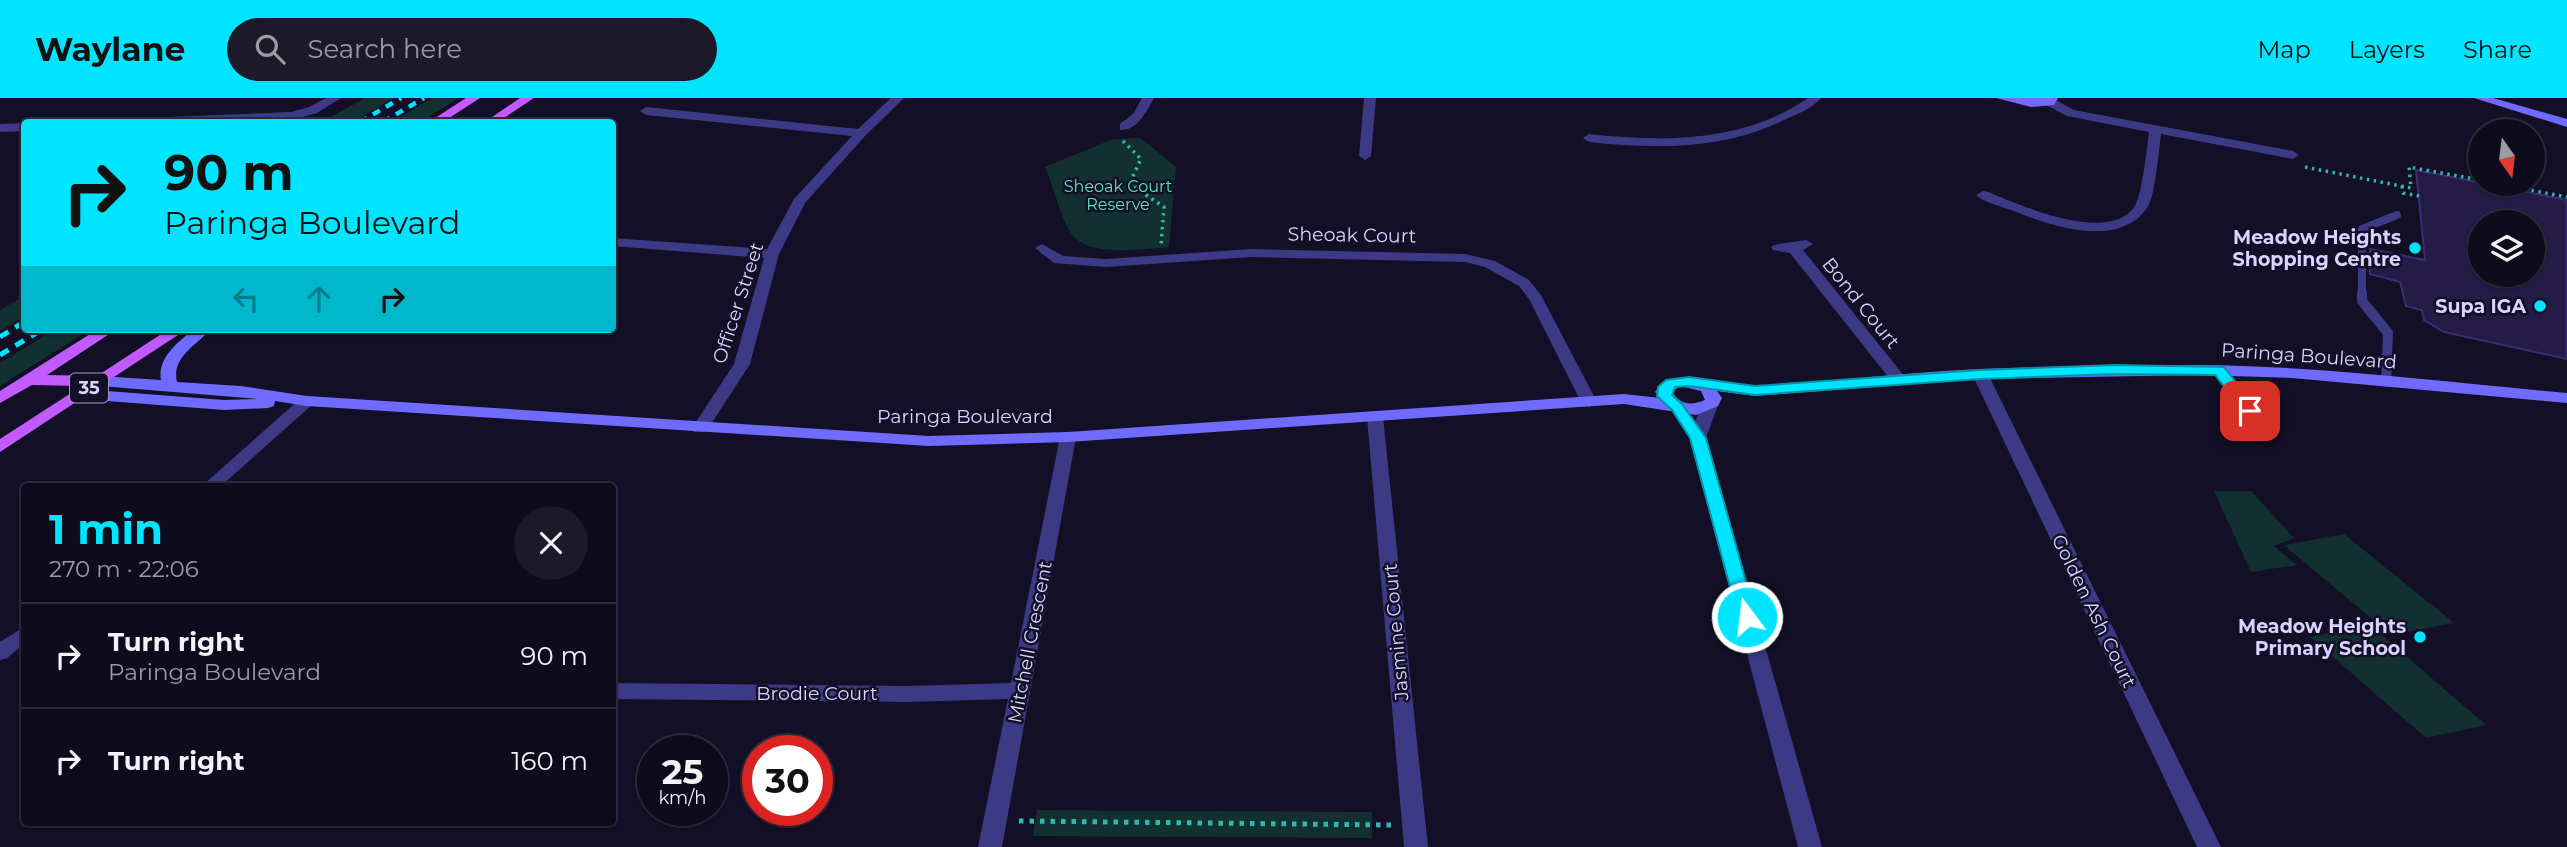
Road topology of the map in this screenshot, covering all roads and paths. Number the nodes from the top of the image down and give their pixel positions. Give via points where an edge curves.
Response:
1 (335, 98) edge
2 (474, 98) edge
3 (528, 98) edge
4 (898, 98) edge
5 (1148, 98) edge
6 (1370, 98) edge
7 (1815, 98) edge
8 (2002, 98) edge
9 (2480, 98) edge
10 (2051, 100) edge
11 (646, 111) dead end
12 (226, 119) edge
13 (440, 119) edge
14 (496, 119) edge
15 (2567, 123) edge
16 (21, 127) edge
17 (1124, 127) joint
18 (0, 128) edge
19 (2156, 130) junction
20 (861, 133) junction
21 (1589, 138) dead end
22 (2286, 154) joint
23 (1365, 156) dead end
24 (2468, 178) edge
25 (2402, 186) junction
26 (2545, 193) edge
27 (1983, 195) dead end
28 (2418, 196) dead end
29 (2567, 197) edge
30 (2397, 215) dead end
31 (616, 242) edge
32 (1778, 247) dead end
33 (1042, 248) dead end
34 (772, 254) junction
35 (1166, 260) junction
36 (103, 333) edge
37 (173, 333) edge
38 (198, 333) edge
39 (2219, 370) junction
40 (1980, 374) junction
41 (29, 380) junction
42 (1899, 380) junction
43 (100, 381) junction
44 (2386, 382) junction
45 (1699, 384) junction
46 (170, 386) junction
47 (1665, 387) junction
48 (1755, 391) junction
49 (81, 394) junction
50 (0, 398) edge
51 (2567, 398) edge
52 (1623, 399) junction
53 (307, 401) junction
54 (1589, 402) junction
55 (1711, 404) junction
56 (1675, 406) junction
57 (2250, 411) dead end
58 (1375, 417) junction
59 (700, 428) junction
60 (1068, 437) junction
61 (1698, 438) junction
62 (0, 447) edge
63 (214, 483) edge
64 (21, 636) edge
65 (0, 653) edge
66 (616, 691) edge
67 (1021, 691) junction
68 (996, 821) junction
69 (1414, 825) junction
70 (990, 847) edge
71 (1416, 847) edge
72 (1810, 847) edge
73 (2209, 847) edge

1 - 12 street via 313,110 282,117
2 - 13 main road
3 - 14 main road
4 - 20 street, Officer Street
5 - 17 street via 1138,116
6 - 23 street
7 - 21 street via 1753,131 1729,138 1640,144
8 - 10 street via 2031,103
9 - 15 street
10 - 19 street via 2071,113
11 - 20 street
16 - 18 street
17 - 35 path via 1121,139 1141,159 1131,180 1164,207 1161,248
19 - 22 street
19 - 27 street via 2143,205 2128,222 2109,227 2060,222
20 - 34 street, Officer Street via 799,202
22 - 25 path via 2279,162
24 - 25 path via 2409,167 2411,188
25 - 28 path via 2403,193
26 - 29 path
30 - 44 lane via 2362,229 2362,301 2388,332
31 - 34 street
32 - 42 street, Bond Court via 1800,247
33 - 35 street, Sheoak Court via 1059,260
34 - 59 street, Officer Street via 742,363
35 - 54 street, Sheoak Court via 1335,253 1465,258 1490,264 1524,283 1536,298
36 - 41 main road, 35
37 - 43 main road, 35
38 - 46 street via 169,366
39 - 40 street, Paringa Boulevard
39 - 44 street, Paringa Boulevard
39 - 57 lane
40 - 42 street, Paringa Boulevard
40 - 73 street, Golden Ash Court
41 - 43 main road
41 - 49 main road
41 - 50 main road, 35
42 - 48 street, Paringa Boulevard
43 - 46 street, Paringa Boulevard
43 - 49 main road, 35
44 - 51 street, Paringa Boulevard
45 - 47 street, Paringa Boulevard via 1679,382
45 - 48 street, Paringa Boulevard
45 - 55 street via 1712,393
46 - 53 street, Paringa Boulevard
47 - 52 street, Paringa Boulevard
47 - 56 street via 1664,396
48 - 55 street, Paringa Boulevard
49 - 53 street, Paringa Boulevard via 224,405
49 - 62 main road, 35
52 - 54 street, Paringa Boulevard
52 - 56 street, Paringa Boulevard
53 - 59 street, Paringa Boulevard
53 - 63 street
54 - 58 street, Paringa Boulevard
55 - 56 street, Paringa Boulevard via 1696,410
55 - 61 street
56 - 61 street
58 - 60 street, Paringa Boulevard
58 - 69 street, Jasmine Court
59 - 60 street, Paringa Boulevard via 929,441
60 - 67 street, Mitchell Crescent
61 - 72 street
64 - 65 street
66 - 67 street, Brodie Court
67 - 68 street, Mitchell Crescent
68 - 69 path
68 - 70 street, Mitchell Crescent
69 - 71 street, Jasmine Court

